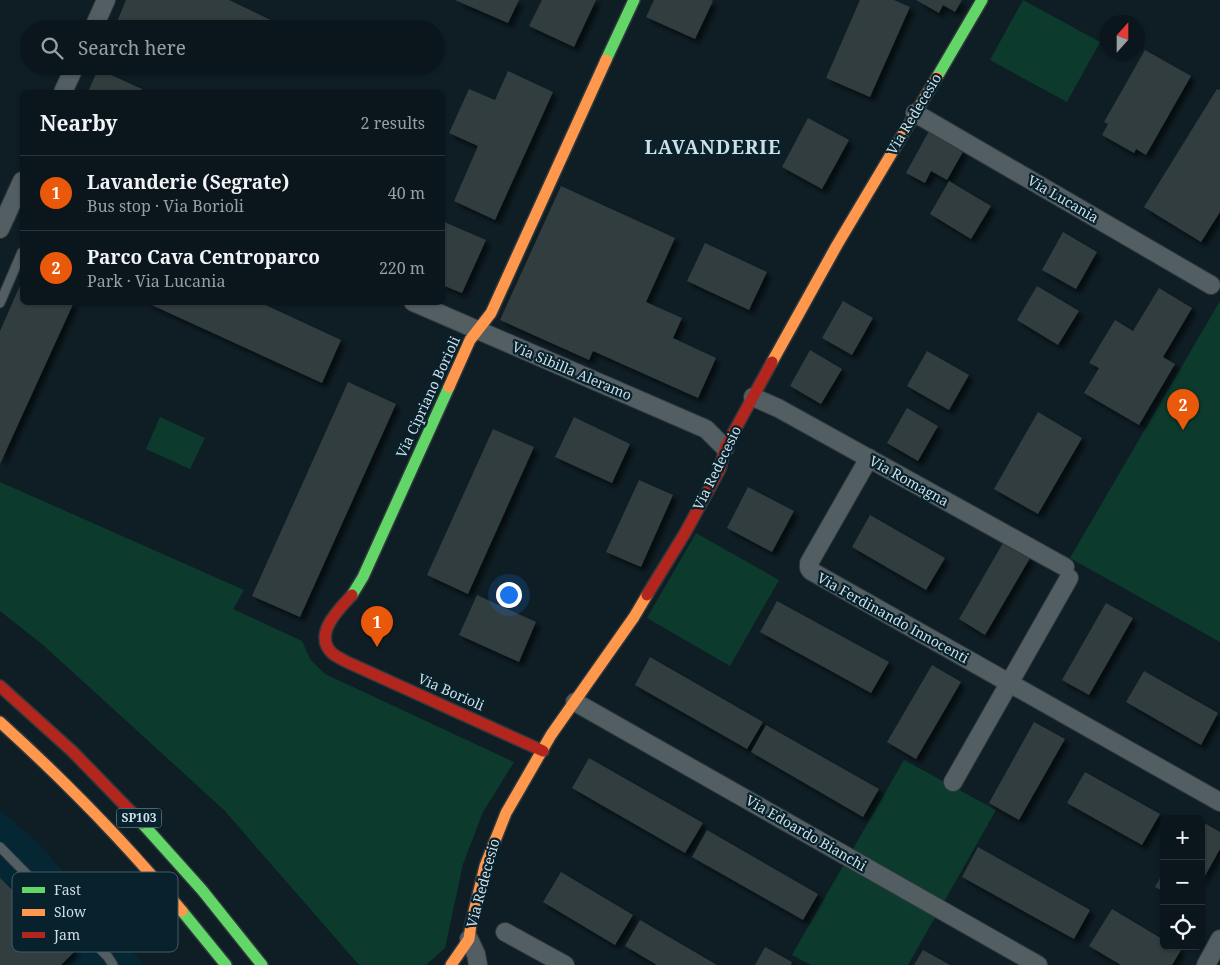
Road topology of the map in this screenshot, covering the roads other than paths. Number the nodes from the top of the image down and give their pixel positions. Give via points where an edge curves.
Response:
1 (106, 0) edge
2 (634, 0) edge
3 (982, 0) edge
4 (97, 20) edge
5 (72, 75) edge
6 (65, 90) edge
7 (915, 113) junction
8 (20, 191) edge
9 (17, 205) edge
10 (0, 230) edge
11 (20, 257) edge
12 (1211, 286) dead end
13 (0, 303) edge
14 (420, 305) edge
15 (478, 330) junction
16 (753, 397) junction
17 (725, 448) junction
18 (869, 458) junction
19 (347, 662) joint
20 (1009, 684) junction
21 (0, 686) edge
22 (575, 702) junction
23 (0, 722) edge
24 (543, 751) junction
25 (953, 782) dead end
26 (1220, 802) edge
27 (0, 847) edge
28 (24, 872) edge
29 (150, 872) edge
30 (178, 906) edge
31 (505, 932) dead end
32 (469, 939) junction
33 (1220, 939) edge
34 (102, 952) edge
35 (112, 965) edge
36 (226, 965) edge
37 (262, 965) edge
38 (451, 965) edge
39 (478, 965) edge
40 (565, 965) edge
41 (1038, 965) edge
42 (1206, 965) edge

1 - 4 street
2 - 15 main road, Via Cipriano Borioli via 491,313
3 - 7 main road, Via Redecesio
5 - 6 street
7 - 12 street, Via Lucania
7 - 16 main road, Via Redecesio
8 - 9 street
9 - 10 street
11 - 13 lane
14 - 15 street, Via Sibilla Aleramo
15 - 17 street, Via Sibilla Aleramo via 706,428
15 - 19 main road, Via Cipriano Borioli via 470,340 363,577 328,625 328,646 332,653
16 - 17 main road, Via Redecesio
16 - 18 street, Via Romagna
17 - 22 main road, Via Redecesio via 720,469 685,533 634,617
18 - 20 street, Via Romagna via 1067,573
18 - 20 street, Via Ferdinando Innocenti via 809,563 810,570
19 - 24 main road, Via Borioli
20 - 25 street
20 - 26 street, Via Ferdinando Innocenti
21 - 37 main road, SP103 via 127,806 221,912
22 - 24 main road, Via Redecesio
22 - 41 street, Via Edoardo Bianchi
23 - 29 main road, SP103 via 53,771
24 - 32 main road, Via Redecesio via 506,813 491,849
27 - 28 lane
30 - 36 main road, SP103
31 - 40 street
32 - 38 main road, Via Redecesio
32 - 39 street, Via Redecesio
33 - 42 street
34 - 35 lane

